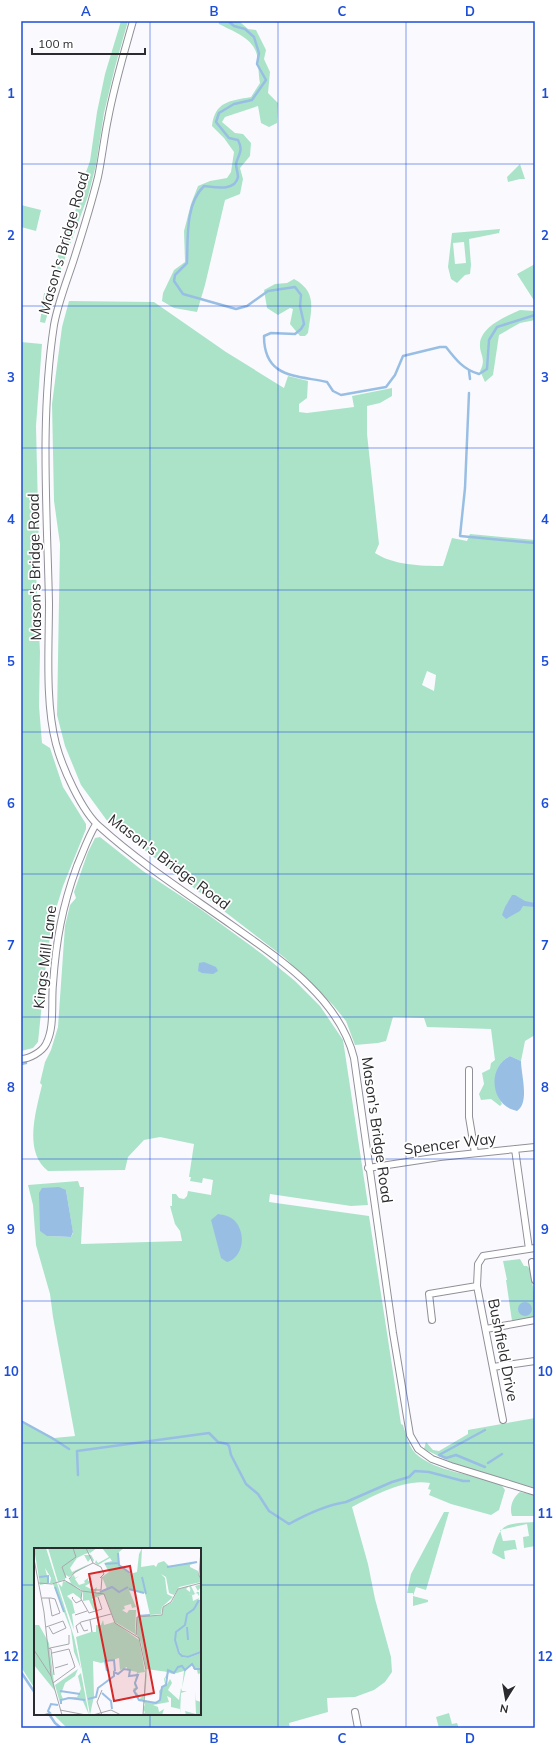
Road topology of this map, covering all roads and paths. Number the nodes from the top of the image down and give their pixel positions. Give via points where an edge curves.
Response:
1 (133, 21) edge
2 (96, 824) junction
3 (21, 1059) edge
4 (469, 1070) dead end
5 (535, 1146) edge
6 (515, 1149) junction
7 (474, 1153) junction
8 (368, 1168) junction
9 (532, 1248) edge
10 (532, 1262) dead end
11 (535, 1280) edge
12 (477, 1286) junction
13 (432, 1320) dead end
14 (535, 1320) edge
15 (486, 1329) junction
16 (535, 1361) edge
17 (493, 1367) junction
18 (503, 1420) dead end
19 (535, 1492) edge
20 (355, 1712) dead end
21 (358, 1728) edge

1 - 2 street, Mason's Bridge Road via 114,91 98,177 60,298 47,395 49,694 52,723 66,772
2 - 3 street, Kings Mill Lane via 80,859 61,915 50,1030 46,1044 41,1050 26,1059
2 - 8 street, Mason's Bridge Road via 142,862 267,950 327,1005 342,1026 353,1053
4 - 7 street via 469,1117
5 - 6 street, Spencer Way
6 - 7 street, Spencer Way
6 - 9 street
7 - 8 street, Spencer Way
8 - 19 street, Mason's Bridge Road via 406,1420 414,1444 424,1454 451,1466
9 - 12 street, Bushfield Drive via 483,1256 478,1264
10 - 11 street
12 - 13 street, Bushfield Drive via 429,1294
12 - 15 street, Bushfield Drive
14 - 15 street
15 - 17 street, Bushfield Drive
16 - 17 street
17 - 18 street, Bushfield Drive
20 - 21 street

